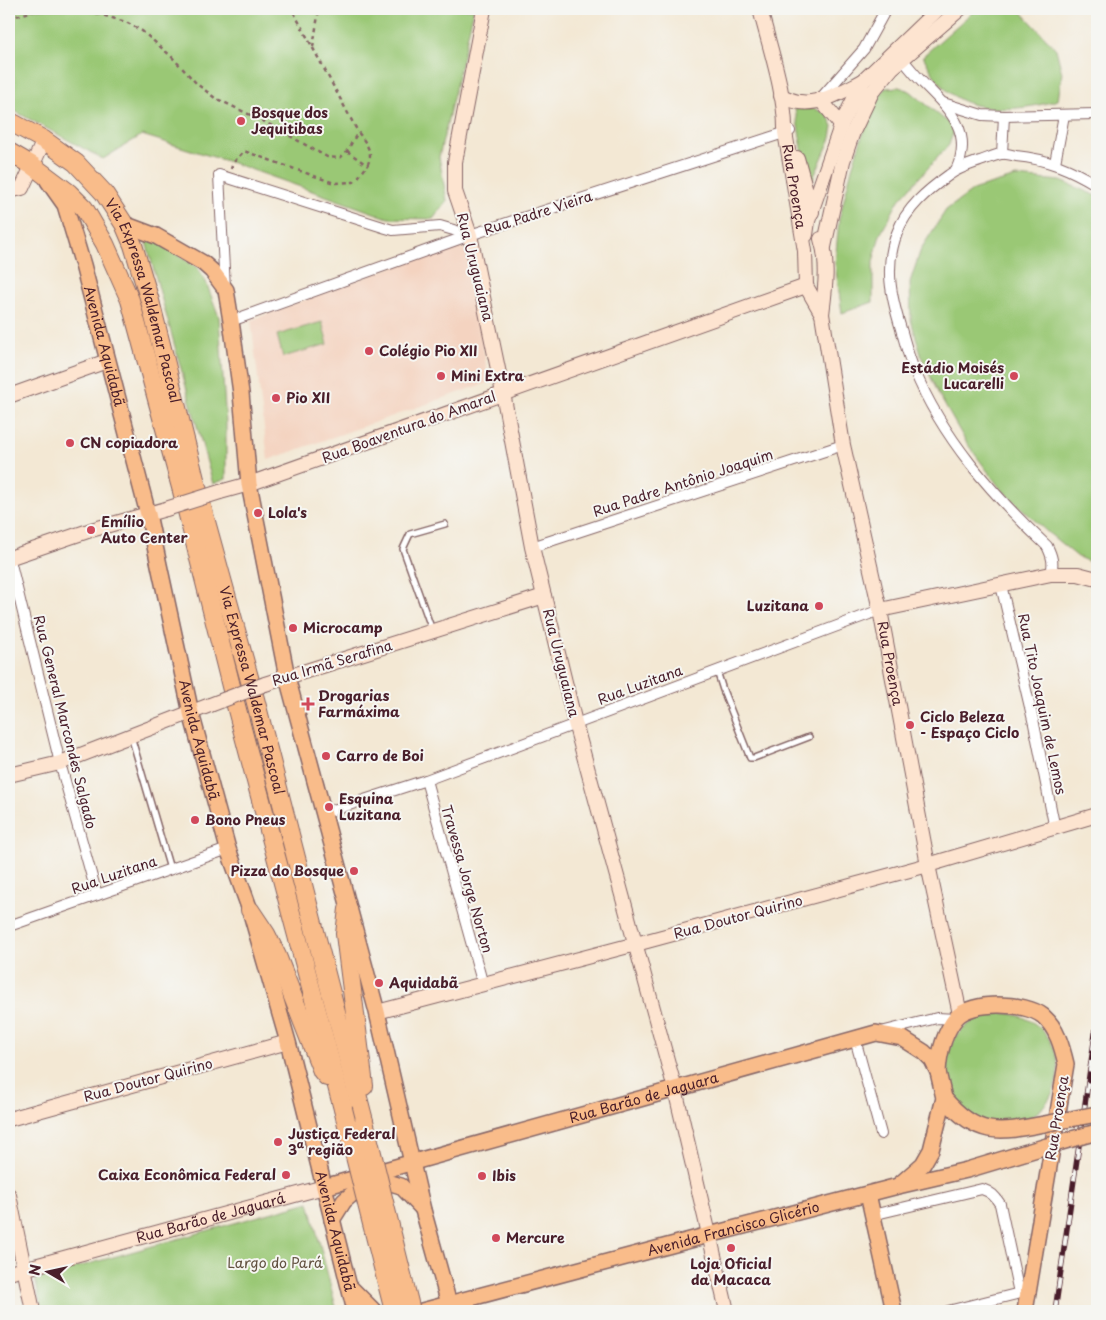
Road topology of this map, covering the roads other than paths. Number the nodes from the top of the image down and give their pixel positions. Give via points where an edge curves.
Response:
1 (484, 9) edge
2 (760, 9) edge
3 (886, 9) edge
4 (937, 9) edge
5 (960, 9) edge
6 (905, 39) junction
7 (903, 60) junction
8 (863, 81) junction
9 (781, 96) junction
10 (820, 99) junction
11 (943, 103) junction
12 (1097, 114) edge
13 (1064, 115) junction
14 (1004, 116) junction
15 (9, 121) edge
16 (841, 126) junction
17 (787, 128) junction
18 (44, 140) junction
19 (9, 152) edge
20 (1002, 154) junction
21 (1055, 163) junction
22 (37, 169) junction
23 (956, 170) junction
24 (1097, 185) edge
25 (9, 192) edge
26 (812, 211) junction
27 (124, 224) junction
28 (470, 235) junction
29 (824, 247) junction
30 (805, 251) junction
31 (806, 286) junction
32 (226, 290) junction
33 (822, 314) junction
34 (231, 321) junction
35 (107, 361) junction
36 (503, 393) junction
37 (9, 396) edge
38 (843, 445) junction
39 (249, 484) junction
40 (148, 514) junction
41 (445, 524) dead end
42 (532, 547) junction
43 (9, 557) edge
44 (1051, 574) junction
45 (1097, 579) edge
46 (1001, 585) junction
47 (544, 596) junction
48 (880, 610) junction
49 (432, 631) junction
50 (717, 671) junction
51 (287, 677) junction
52 (191, 713) junction
53 (576, 723) junction
54 (131, 736) junction
55 (809, 737) dead end
56 (60, 763) junction
57 (9, 775) edge
58 (426, 780) junction
59 (324, 813) junction
60 (1097, 815) edge
61 (1055, 829) junction
62 (228, 849) junction
63 (928, 866) junction
64 (170, 870) junction
65 (97, 895) junction
66 (348, 909) junction
67 (250, 910) junction
68 (9, 926) edge
69 (636, 944) junction
70 (483, 985) junction
71 (377, 1012) junction
72 (958, 1016) junction
73 (876, 1033) junction
74 (855, 1039) junction
75 (288, 1042) junction
76 (938, 1072) junction
77 (675, 1089) junction
78 (337, 1090) junction
79 (944, 1098) junction
80 (1097, 1114) edge
81 (362, 1116) junction
82 (9, 1118) edge
83 (1097, 1132) edge
84 (881, 1134) dead end
85 (411, 1162) junction
86 (898, 1186) junction
87 (324, 1187) junction
88 (868, 1194) junction
89 (9, 1195) edge
90 (423, 1210) junction
91 (872, 1214) junction
92 (332, 1220) junction
93 (709, 1234) junction
94 (24, 1268) junction
95 (9, 1273) edge
96 (349, 1286) junction
97 (1024, 1292) junction
98 (450, 1308) edge
99 (962, 1309) edge
100 (34, 1311) edge
101 (355, 1311) edge
102 (374, 1311) edge
103 (394, 1311) edge
104 (411, 1311) edge
105 (422, 1311) edge
106 (727, 1311) edge
107 (894, 1311) edge
108 (948, 1311) edge
109 (1025, 1311) edge

1 - 28 main road, Rua Uruguaiana via 455,162 455,191
2 - 9 main road, Rua Proença
3 - 10 street via 864,48
4 - 6 main road
5 - 7 main road
6 - 7 street
6 - 8 main road
7 - 11 street
7 - 29 main road via 882,78 872,92 853,132 843,161
8 - 10 main road
8 - 16 main road
9 - 10 main road via 800,102
9 - 17 main road, Rua Proença
10 - 16 main road
11 - 14 street via 982,115
11 - 23 street via 962,134 963,149
12 - 13 street
13 - 14 street
13 - 21 street
14 - 20 street
15 - 18 highway, Via Expressa Waldemar Pascoal
16 - 26 main road
17 - 26 main road, Rua Proença
17 - 28 street, Rua Padre Vieira
17 - 30 main road, Rua Proença
18 - 22 main road
18 - 27 highway, Via Expressa Waldemar Pascoal via 76,163 104,193
19 - 22 highway, Via Expressa Waldemar Pascoal
20 - 21 street
20 - 23 street
21 - 24 street
22 - 25 main road via 22,188
22 - 35 main road, Avenida Aquidabã via 60,196 69,215
22 - 78 highway, Via Expressa Waldemar Pascoal via 84,208 105,244 130,300
23 - 44 street via 910,209 897,232 889,259 893,303 913,368 931,406 955,444 991,489 1047,546 1052,556
26 - 29 main road, Rua Proença
26 - 30 main road, Rua Proença
27 - 32 main road via 156,236 204,262
27 - 81 highway, Via Expressa Waldemar Pascoal via 150,302
28 - 32 street via 440,226 393,230 219,175
28 - 34 street, Rua Padre Vieira
28 - 36 main road, Rua Uruguaiana
29 - 33 main road, Rua Proença via 826,288
30 - 31 main road, Rua Proença
31 - 33 main road, Rua Proença
31 - 36 main road, Rua Boaventura do Amaral
32 - 34 main road
33 - 38 main road, Rua Proença
34 - 39 main road
35 - 37 main road
35 - 40 main road, Avenida Aquidabã
36 - 39 main road, Rua Boaventura do Amaral
36 - 42 main road, Rua Uruguaiana
38 - 42 street, Rua Padre Antônio Joaquim
38 - 48 main road, Rua Proença
39 - 40 main road, Rua Boaventura do Amaral, bridge
39 - 51 main road
40 - 43 main road, Rua Boaventura do Amaral
40 - 52 main road, Avenida Aquidabã
41 - 49 lane via 410,534 403,549
42 - 47 main road, Rua Uruguaiana
43 - 56 street, Rua General Marcondes Salgado
44 - 45 main road via 1078,574
44 - 46 main road
46 - 48 main road
46 - 61 street, Rua Tito Joaquim de Lemos
47 - 49 main road, Rua Irmã Serafina
47 - 53 main road, Rua Uruguaiana
48 - 50 street, Rua Luzitana
48 - 63 main road, Rua Proença
49 - 51 main road, Rua Irmã Serafina
50 - 53 street, Rua Luzitana
50 - 55 lane via 750,758
51 - 52 main road, Rua Irmã Serafina, bridge
51 - 59 main road
52 - 54 main road, Rua Irmã Serafina
52 - 62 main road, Avenida Aquidabã
53 - 58 street, Rua Luzitana
53 - 69 main road, Rua Uruguaiana
54 - 56 main road, Rua Irmã Serafina
54 - 64 lane
56 - 57 main road, Rua Irmã Serafina
56 - 65 street, Rua General Marcondes Salgado
58 - 59 street, Rua Luzitana
58 - 70 street, Travessa Jorge Norton
59 - 66 main road
60 - 61 main road, Rua Doutor Quirino
61 - 63 main road, Rua Doutor Quirino
62 - 64 street, Rua Luzitana
62 - 67 main road, Avenida Aquidabã
63 - 69 main road, Rua Doutor Quirino
63 - 72 main road, Rua Proença
64 - 65 street, Rua Luzitana
65 - 68 street, Rua Luzitana
66 - 71 main road
66 - 81 highway via 345,934 365,1091
67 - 75 main road, Avenida Aquidabã
67 - 78 highway via 277,956 322,1071
69 - 70 main road, Rua Doutor Quirino
69 - 77 main road, Rua Uruguaiana
70 - 71 main road, Rua Doutor Quirino
71 - 85 main road
72 - 73 street
72 - 76 main road via 943,1044
72 - 97 main road, Rua Proença via 980,1006 1024,1006 1043,1016 1062,1046 1066,1064
73 - 74 main road, Rua Barão de Jaguara
73 - 76 main road via 902,1038 914,1045 932,1060
74 - 77 main road, Rua Barão de Jaguara
74 - 84 street
75 - 82 main road, Rua Doutor Quirino
75 - 87 main road, Avenida Aquidabã
76 - 79 main road
77 - 85 main road, Rua Barão de Jaguara
77 - 93 main road, Rua Uruguaiana
78 - 103 highway, Via Expressa Waldemar Pascoal, bridge
79 - 80 main road, bridge via 962,1117 984,1129 997,1131
79 - 86 main road via 931,1150 924,1164
81 - 104 highway, Via Expressa Waldemar Pascoal, bridge
83 - 86 main road, Avenida Francisco Glicério, bridge via 967,1170
85 - 87 main road, Rua Barão de Jaguará
85 - 90 main road
86 - 88 main road, Avenida Francisco Glicério
87 - 92 main road, Avenida Aquidabã
87 - 94 main road, Rua Barão de Jaguará
88 - 91 main road
88 - 93 main road, Avenida Francisco Glicério
89 - 94 main road
90 - 92 main road via 401,1186 391,1183 358,1190 344,1201
90 - 98 main road
91 - 97 street, Rua Proença via 982,1189 988,1191 1000,1204
91 - 107 main road
92 - 96 main road, Avenida Aquidabã
93 - 98 main road, Avenida Francisco Glicério
93 - 106 main road, Rua Uruguaiana
94 - 95 main road, Rua Barão de Jaguará
94 - 100 main road
96 - 101 main road, Avenida Aquidabã
96 - 102 main road
97 - 99 street
97 - 109 main road, Rua Proença
98 - 105 main road, Avenida Francisco Glicério
99 - 108 street

